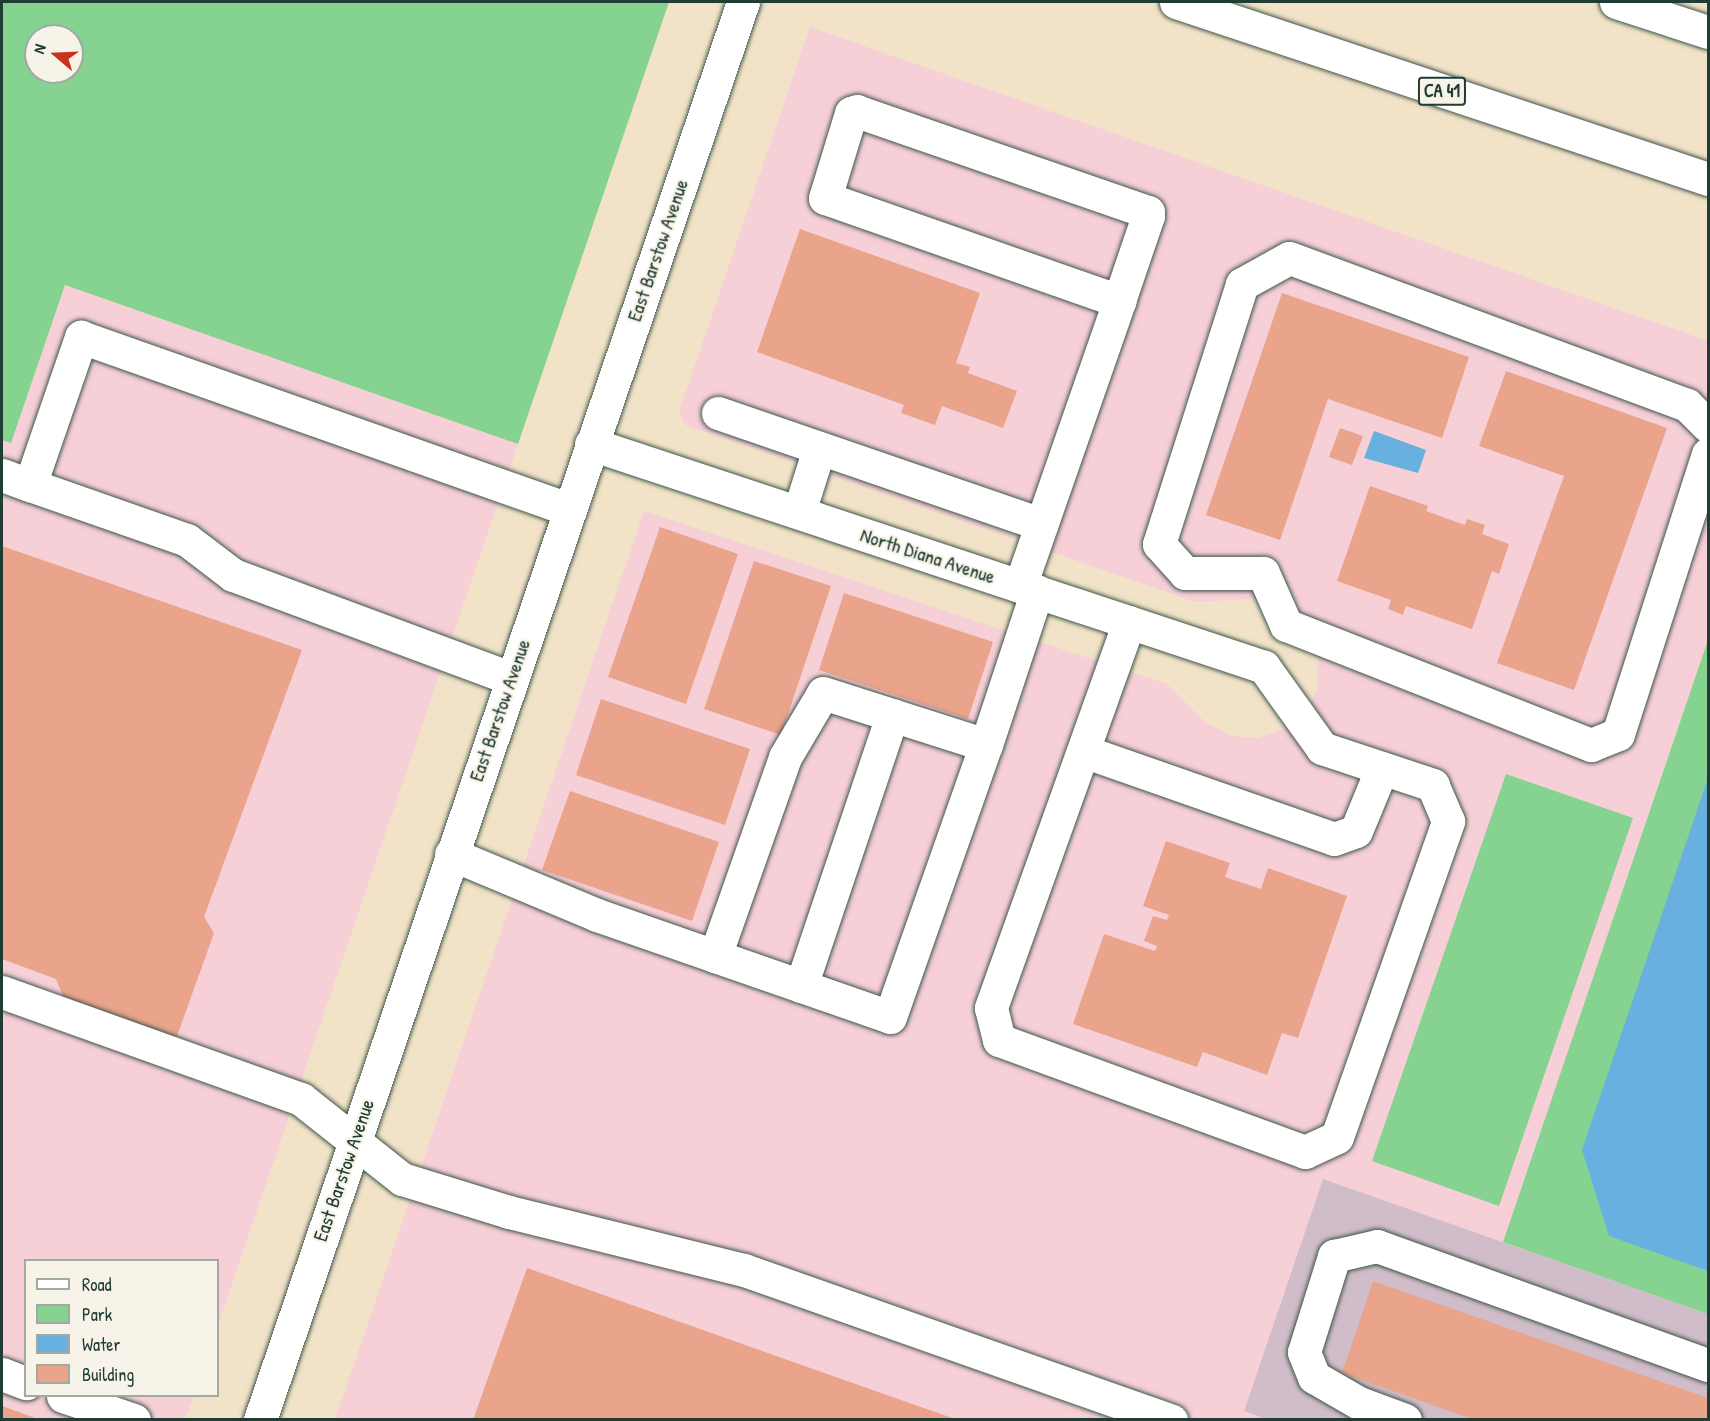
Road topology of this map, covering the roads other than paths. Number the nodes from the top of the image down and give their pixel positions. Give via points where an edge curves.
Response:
1 (743, 2) edge
2 (1176, 2) edge
3 (1616, 2) edge
4 (1708, 32) edge
5 (1708, 179) edge
6 (1119, 301) junction
7 (717, 413) dead end
8 (1708, 426) edge
9 (591, 444) junction
10 (819, 448) junction
11 (1708, 454) edge
12 (16, 480) edge
13 (568, 509) junction
14 (799, 512) junction
15 (1041, 524) junction
16 (1028, 589) junction
17 (1129, 622) junction
18 (1286, 625) junction
19 (1264, 667) junction
20 (510, 678) junction
21 (892, 715) junction
22 (986, 745) junction
23 (1083, 751) junction
24 (1382, 768) junction
25 (451, 854) junction
26 (715, 956) junction
27 (801, 986) junction
28 (2, 992) edge
29 (354, 1140) junction
30 (1708, 1365) edge
31 (2, 1374) edge
32 (24, 1382) edge
33 (69, 1397) edge
34 (134, 1419) edge
35 (260, 1419) edge
36 (1171, 1419) edge
37 (1405, 1419) edge

1 - 9 main road, East Barstow Avenue
2 - 5 main road, CA 41
3 - 4 main road
6 - 6 main road via 1148,216 1145,208 857,111 851,113 825,198
6 - 15 main road
7 - 10 main road
8 - 18 main road via 1687,405 1289,258 1242,284 1159,544 1185,573 1263,573
9 - 13 main road, East Barstow Avenue
9 - 14 main road, North Diana Avenue
10 - 14 main road
10 - 15 main road
11 - 18 main road via 1618,734 1591,745
12 - 13 main road via 81,337
12 - 20 main road via 187,540 233,575
13 - 20 main road, East Barstow Avenue
14 - 16 main road, North Diana Avenue
15 - 16 main road
16 - 17 main road, North Diana Avenue
16 - 22 main road
17 - 19 main road, North Diana Avenue
17 - 23 main road
18 - 19 main road
19 - 24 main road via 1322,748
20 - 25 main road, East Barstow Avenue
21 - 22 main road
21 - 26 main road via 823,693 785,757
21 - 27 main road
22 - 27 main road via 890,1017
23 - 24 main road via 1334,839 1356,831
23 - 24 main road via 991,1008 999,1040 1305,1152 1337,1137 1448,821 1433,785
25 - 26 main road via 597,915
25 - 29 main road, East Barstow Avenue
26 - 27 main road
28 - 29 main road via 301,1099
29 - 35 main road, East Barstow Avenue
29 - 36 main road via 402,1179 509,1212 744,1270
30 - 37 main road via 1377,1246 1334,1256 1304,1352 1314,1377 1359,1403
31 - 32 main road
33 - 34 main road

